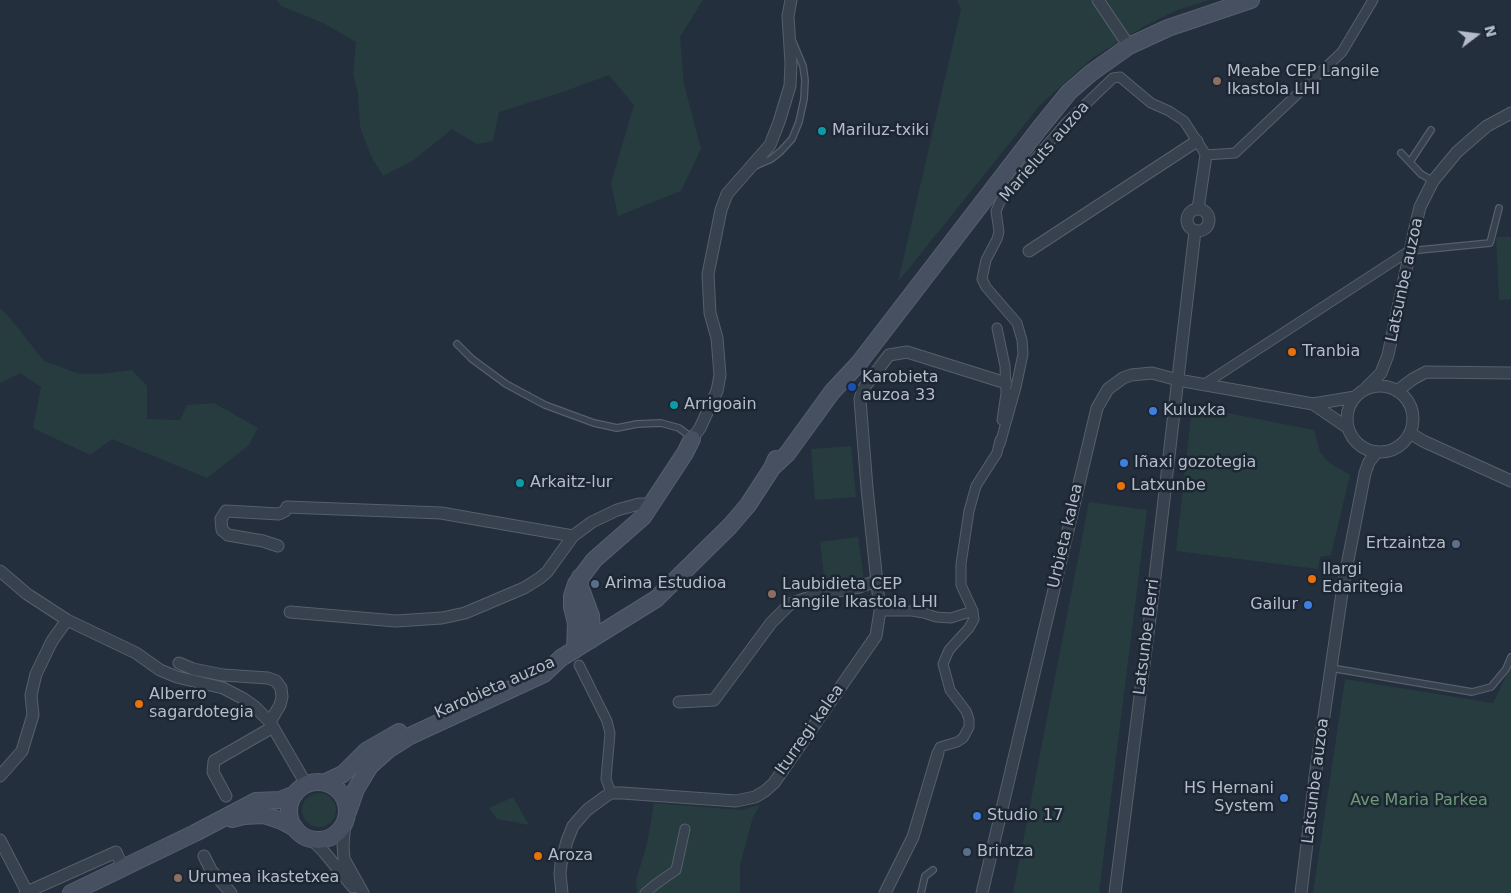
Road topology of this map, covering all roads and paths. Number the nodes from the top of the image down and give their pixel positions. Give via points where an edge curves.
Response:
1 (791, 0) edge
2 (1098, 0) edge
3 (1251, 0) edge
4 (1373, 0) edge
5 (789, 33) junction
6 (1129, 46) junction
7 (1511, 114) edge
8 (1431, 130) dead end
9 (1197, 141) junction
10 (1401, 153) dead end
11 (1206, 155) junction
12 (1410, 162) junction
13 (749, 168) junction
14 (1433, 181) junction
15 (1499, 208) dead end
16 (1029, 251) dead end
17 (1409, 251) junction
18 (997, 328) dead end
19 (457, 344) dead end
20 (1511, 373) edge
21 (1178, 380) junction
22 (1006, 383) junction
23 (1203, 384) junction
24 (1366, 388) junction
25 (1397, 391) junction
26 (1355, 397) junction
27 (1313, 404) junction
28 (1348, 428) junction
29 (1410, 433) junction
30 (692, 439) junction
31 (1000, 444) junction
32 (1377, 452) junction
33 (1511, 480) edge
34 (651, 504) junction
35 (573, 536) junction
36 (278, 546) dead end
37 (0, 571) edge
38 (580, 577) junction
39 (877, 581) junction
40 (589, 610) junction
41 (885, 611) junction
42 (973, 611) junction
43 (290, 612) dead end
44 (67, 620) junction
45 (623, 621) junction
46 (591, 640) junction
47 (1511, 656) edge
48 (561, 658) junction
49 (577, 658) junction
50 (179, 662) dead end
51 (1331, 668) junction
52 (679, 702) dead end
53 (271, 724) junction
54 (938, 753) joint
55 (0, 776) edge
56 (326, 782) junction
57 (300, 783) junction
58 (612, 793) junction
59 (226, 796) dead end
60 (347, 817) junction
61 (295, 828) junction
62 (685, 829) dead end
63 (195, 834) junction
64 (311, 839) junction
65 (0, 840) edge
66 (204, 856) dead end
67 (123, 868) junction
68 (933, 870) dead end
69 (26, 892) edge
70 (71, 893) edge
71 (231, 893) edge
72 (357, 893) edge
73 (363, 893) edge
74 (562, 893) edge
75 (645, 893) edge
76 (885, 893) edge
77 (921, 893) edge
78 (982, 893) edge
79 (1115, 893) edge
80 (1302, 893) edge

1 - 5 street
2 - 6 street
3 - 6 main road via 1168,28
4 - 11 street via 1342,52 1235,154
5 - 13 street via 790,86 770,145
5 - 13 lane via 803,66 804,99 799,122 792,139 780,152
6 - 45 main road via 1069,92 772,468 730,526 656,598
7 - 14 street, Latsunbe auzoa via 1487,126 1456,152
8 - 12 lane
9 - 11 street, Marieluts auzoa
9 - 16 street
9 - 31 street, Marieluts auzoa via 1184,121 1152,103 1120,77 1113,78 1065,124 1000,202 996,211 999,232 986,260 982,279 1017,323 1023,354
10 - 12 lane
11 - 21 street via 1198,209 1191,211 1186,221 1195,231
12 - 14 lane
13 - 30 street via 727,194 721,210 708,274 710,313 718,338 720,375 717,392
14 - 17 street, Latsunbe auzoa via 1420,208
15 - 17 lane via 1490,243
17 - 23 street
17 - 24 street, Latsunbe auzoa via 1388,355 1381,373
18 - 22 street
19 - 30 lane via 506,384 545,405 616,428 661,423 679,428
20 - 25 street via 1426,372
21 - 23 street, Urbieta kalea
21 - 78 street, Urbieta kalea via 1152,373 1131,375 1108,389 1097,408
21 - 79 street, Latsunbe Berri
22 - 31 street
22 - 39 street, Iturregi kalea via 907,352 889,355 870,378 860,400
23 - 27 street, Urbieta kalea
24 - 25 street via 1387,386
24 - 26 street
25 - 29 street via 1411,408
26 - 27 street, Urbieta kalea
26 - 28 street via 1347,412
27 - 28 street, Urbieta kalea
28 - 32 street via 1357,443 1366,450
29 - 32 street via 1397,447
29 - 33 street
30 - 34 main road
31 - 42 street via 976,486 969,511 961,578
32 - 51 street, Latsunbe auzoa via 1364,473
34 - 35 street via 617,510
34 - 38 main road via 643,517 594,560
35 - 36 street via 441,513 287,507 280,514 226,511 221,519 222,530 228,535
35 - 43 street via 540,578 465,613 396,621
37 - 44 street via 27,594
38 - 40 main road
38 - 49 main road via 572,596
39 - 41 street, Iturregi kalea
39 - 52 street via 790,604 771,623 714,700
40 - 45 main road via 611,620
40 - 46 main road
41 - 42 street via 951,618
41 - 58 street, Iturregi kalea via 876,636 774,783 765,791 736,801
42 - 54 street via 974,619 969,628 949,650 943,664 950,690 966,711 969,727 963,738 940,747
44 - 53 street via 136,653 168,674 223,688 244,698
44 - 55 street via 52,641 36,674 31,695 33,715 22,752
45 - 46 main road
46 - 49 main road
47 - 51 lane via 1506,669 1491,687 1472,692
48 - 49 main road
48 - 56 main road, Karobieta auzoa via 387,737 366,750 343,774
48 - 60 main road, Karobieta auzoa via 544,674 410,736 388,750 370,766 356,789
49 - 58 street, Karobieta auzoa via 607,721 610,733 606,779
50 - 53 street via 193,669 268,678 276,682 282,697
51 - 80 street, Latsunbe auzoa
53 - 57 street
53 - 59 street via 214,761 213,772
54 - 76 street via 913,838
56 - 57 main road
56 - 60 main road via 342,793
57 - 61 main road via 289,811
57 - 63 main road via 280,800 256,802
58 - 74 street via 587,810 573,826 560,864
60 - 64 main road via 335,835
60 - 73 street, Karobieta auzoa via 344,859
61 - 63 main road via 264,815 244,816
61 - 64 main road
62 - 75 street via 676,870
63 - 67 main road
64 - 72 street
65 - 69 street
66 - 71 street via 211,870
67 - 69 street via 116,852
67 - 70 main road
68 - 77 lane via 925,876

